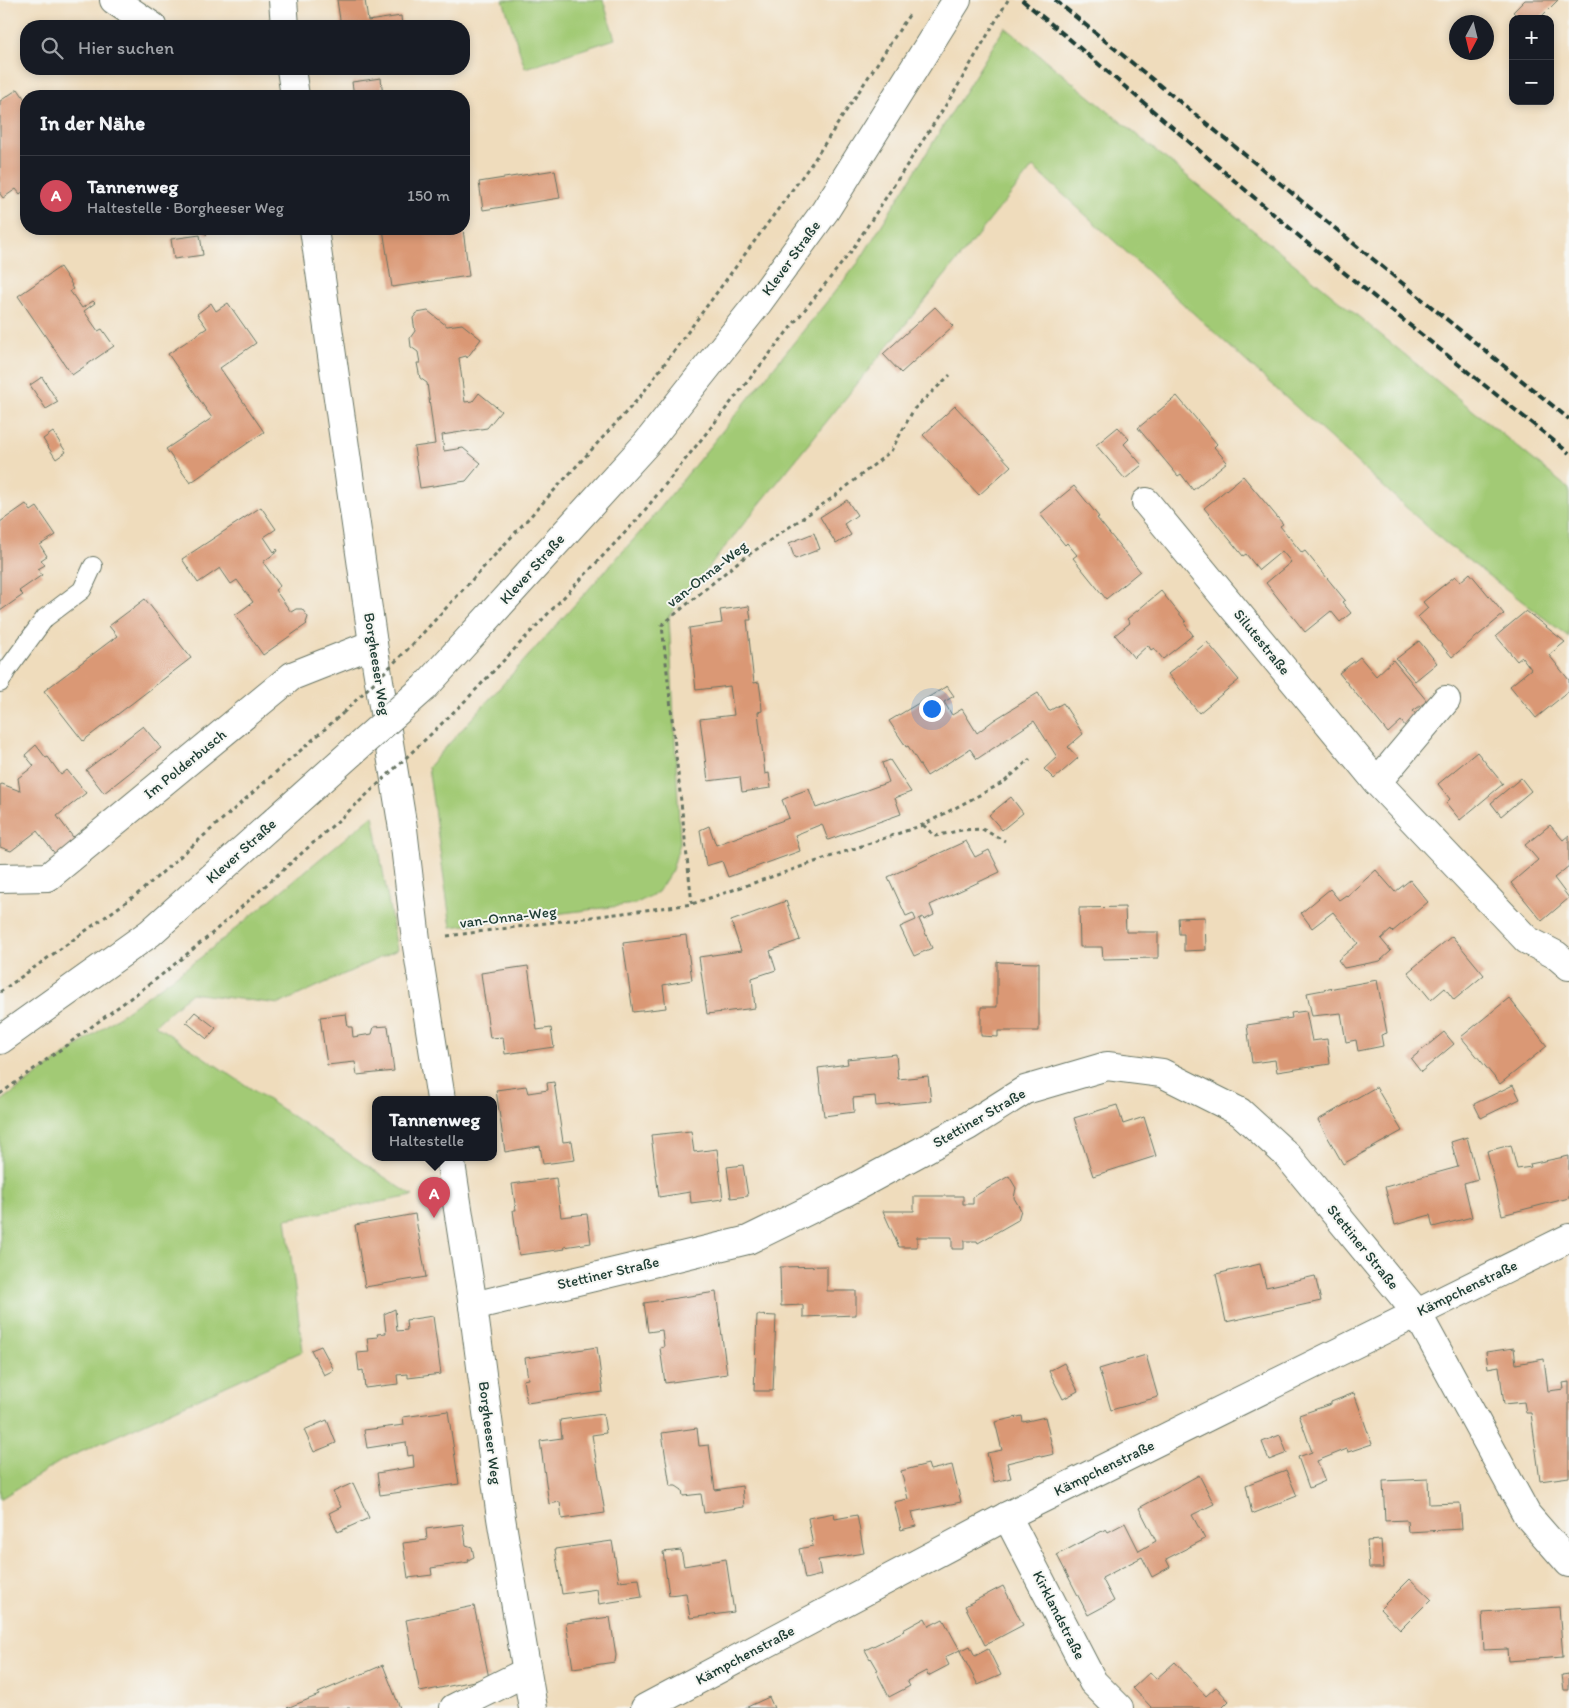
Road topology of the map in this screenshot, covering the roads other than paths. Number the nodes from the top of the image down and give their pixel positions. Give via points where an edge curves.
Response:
1 (114, 0) edge
2 (283, 0) edge
3 (957, 0) edge
4 (143, 20) edge
5 (285, 20) edge
6 (292, 75) edge
7 (294, 90) edge
8 (315, 235) edge
9 (1146, 502) dead end
10 (93, 566) dead end
11 (373, 644) junction
12 (0, 683) edge
13 (1446, 700) dead end
14 (1377, 782) junction
15 (0, 878) edge
16 (1565, 954) edge
17 (0, 1040) edge
18 (441, 1096) edge
19 (451, 1161) edge
20 (1569, 1238) edge
21 (473, 1306) junction
22 (1417, 1313) junction
23 (1008, 1516) junction
24 (1569, 1564) edge
25 (526, 1672) junction
26 (454, 1708) edge
27 (533, 1708) edge
28 (645, 1708) edge
29 (1119, 1708) edge

1 - 4 street
2 - 5 street
3 - 17 street, Klever Straße, bridge via 825,211 758,303 647,443 424,688 150,933
6 - 7 street
8 - 11 street, Borgheeser Weg
9 - 14 street, Silutestraße
10 - 12 lane via 82,590 45,618
11 - 15 street, Im Polderbusch via 292,676 48,877
11 - 18 street, Borgheeser Weg
13 - 14 street
14 - 16 street, Silutestraße via 1527,940
19 - 21 street, Borgheeser Weg
20 - 22 street, Kämpchenstraße
21 - 22 street, Stettiner Straße via 748,1240 968,1126 1025,1090 1107,1066 1162,1073 1240,1112 1287,1154
21 - 25 street, Borgheeser Weg via 501,1518
22 - 23 street, Kämpchenstraße
22 - 24 street, Stettiner Straße via 1527,1515
23 - 28 street, Kämpchenstraße
23 - 29 street, Kirklandstraße via 1093,1682
25 - 26 street
25 - 27 street, Borgheeser Weg

